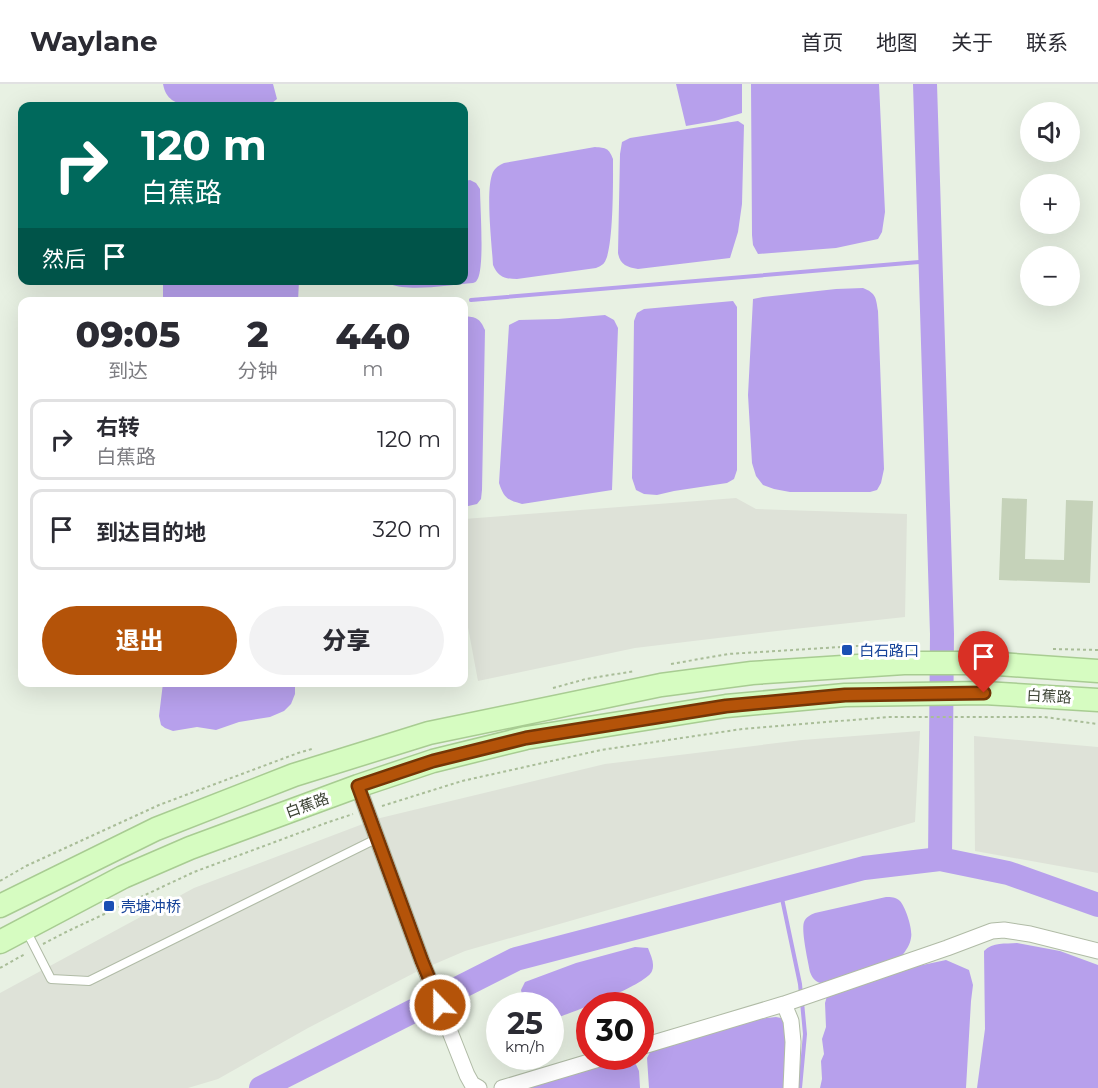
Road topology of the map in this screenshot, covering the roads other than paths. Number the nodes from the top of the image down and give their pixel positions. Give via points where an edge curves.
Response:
1 (1098, 671) edge
2 (1098, 700) edge
3 (358, 786) junction
4 (378, 838) junction
5 (0, 906) edge
6 (25, 928) junction
7 (0, 942) edge
8 (1098, 951) edge
9 (789, 1002) junction
10 (654, 1043) edge
11 (576, 1066) edge
12 (479, 1088) edge
13 (502, 1088) edge
14 (791, 1088) edge

1 - 5 main road, 白蕉路 via 984,663 904,663 752,673 661,685 429,733 294,775 156,829
2 - 3 main road, 白蕉路 via 904,693 726,706 526,738 433,761
3 - 4 street
3 - 6 main road, 白蕉路 via 180,852
4 - 6 lane via 89,981 51,979
4 - 12 street via 467,1075
6 - 7 main road, 白蕉路
8 - 9 street via 1024,933 992,931
9 - 10 street
9 - 14 street via 793,1042
11 - 13 street

